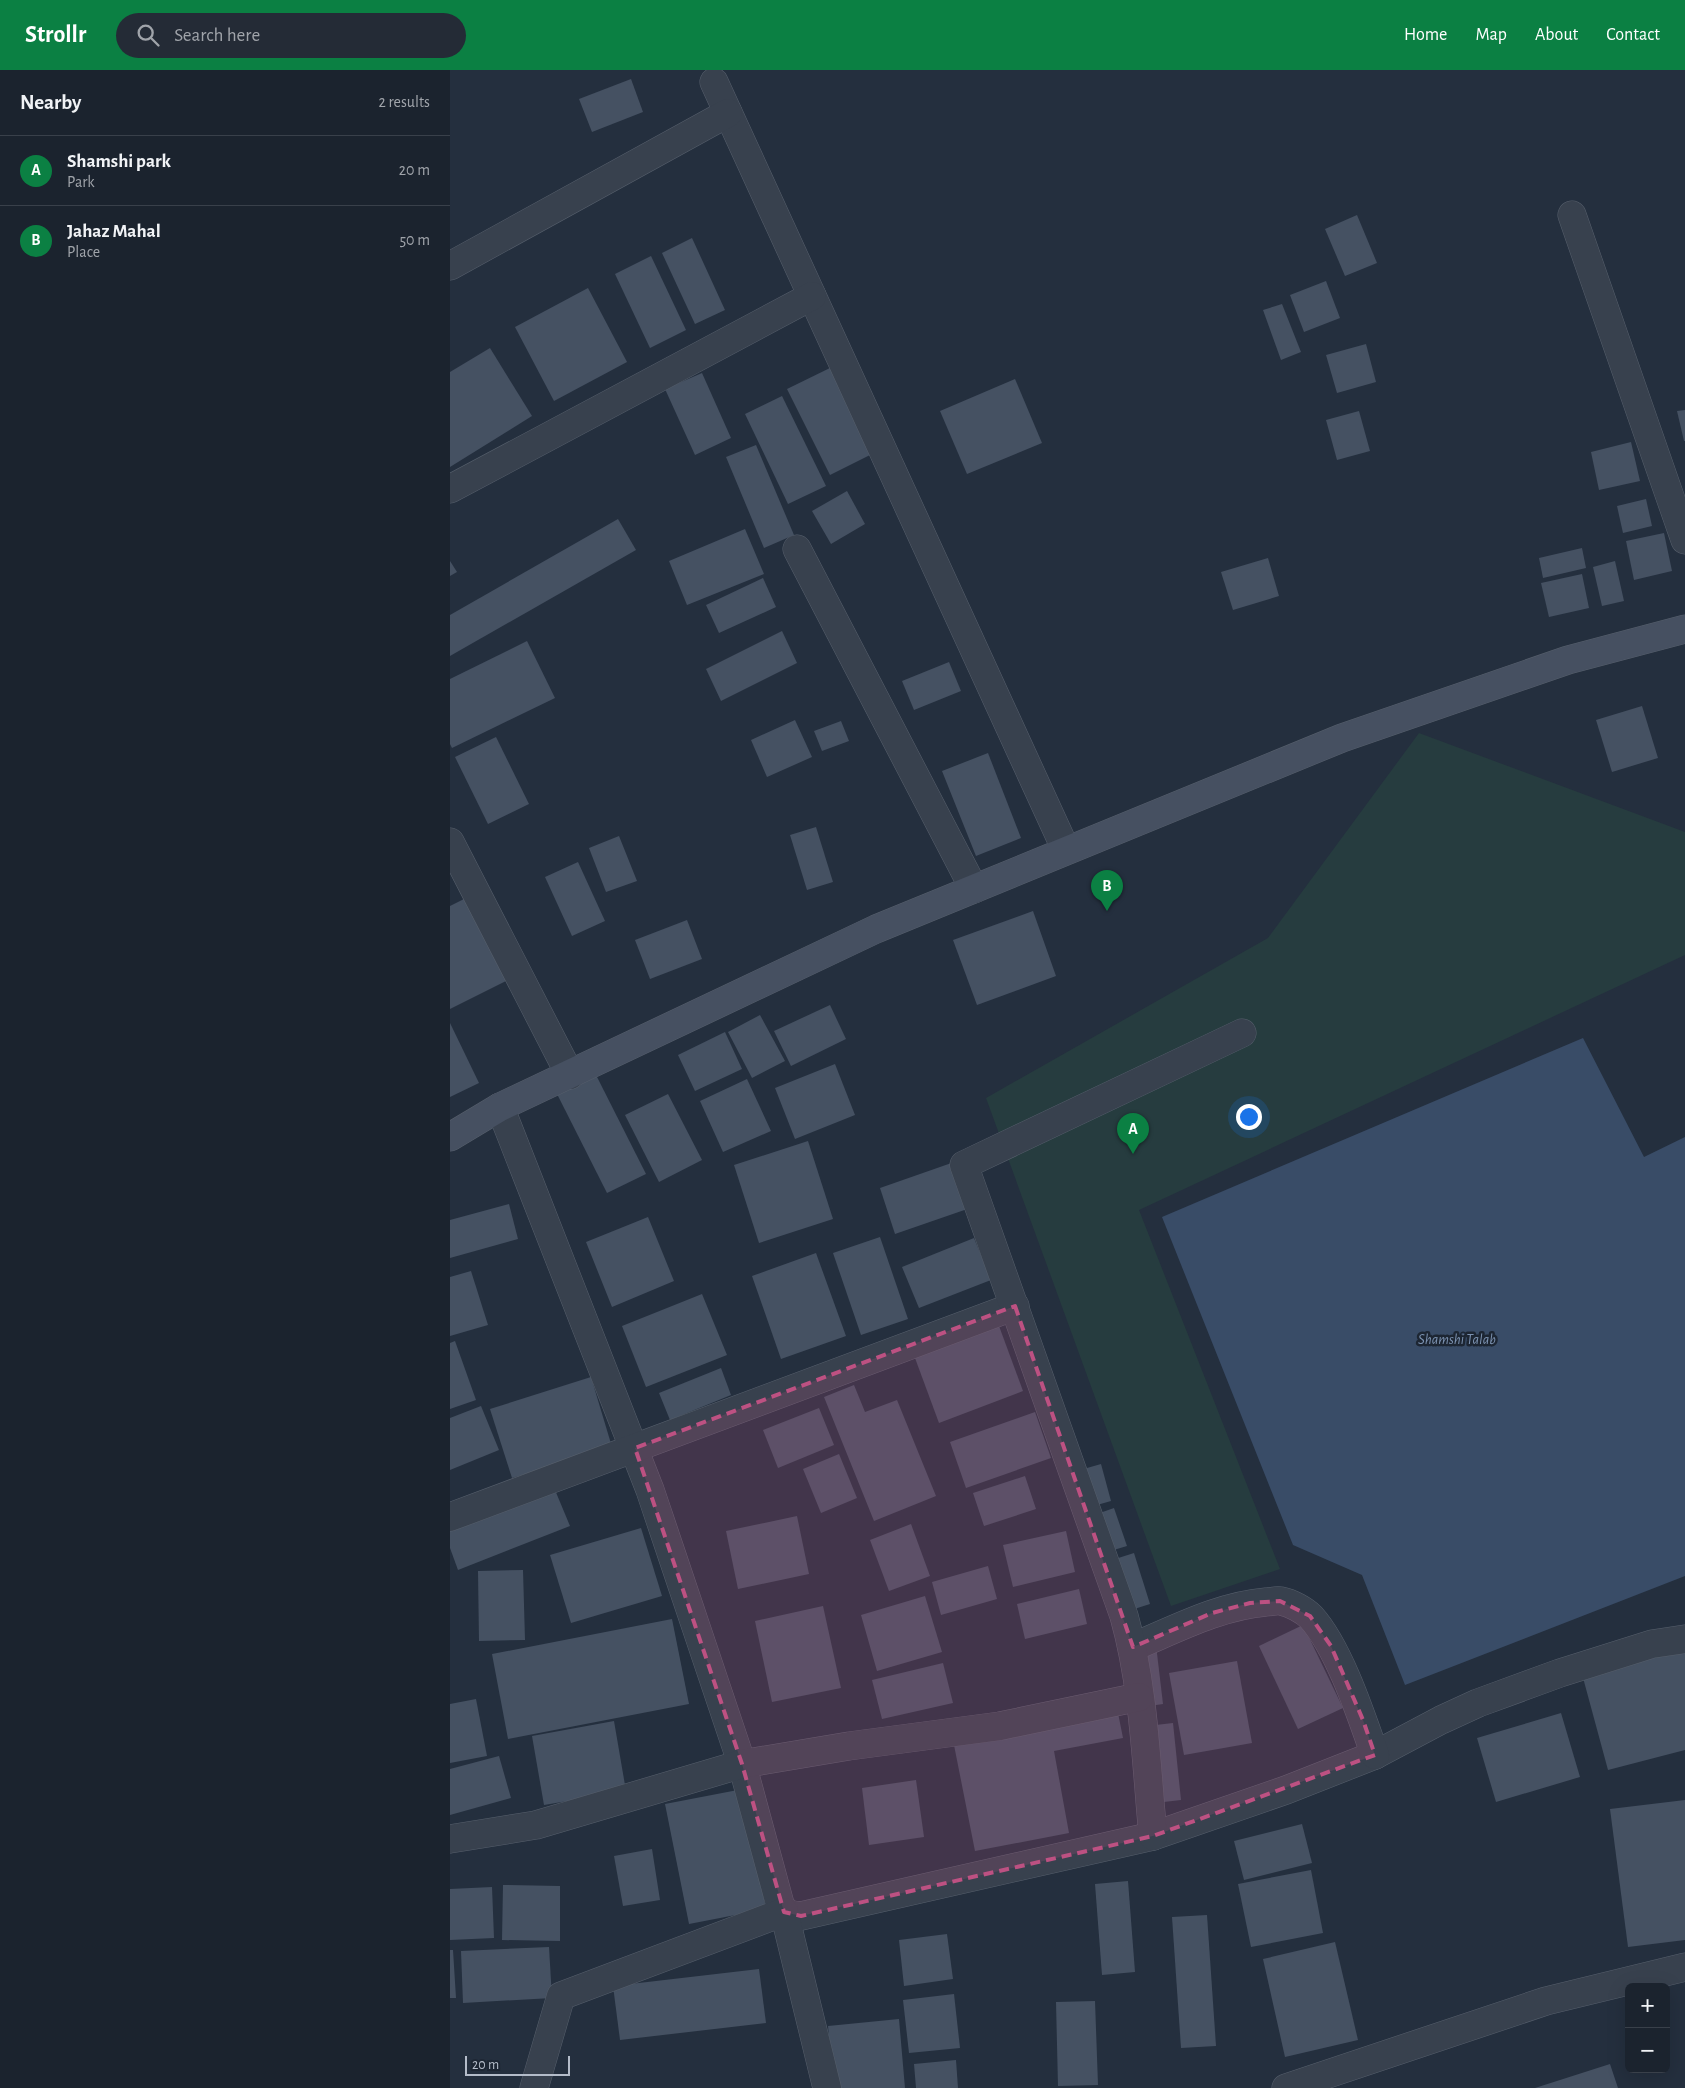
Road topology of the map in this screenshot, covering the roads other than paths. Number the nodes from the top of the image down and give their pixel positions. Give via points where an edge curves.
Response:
1 (714, 82) dead end
2 (728, 113) junction
3 (1572, 215) dead end
4 (450, 266) edge
5 (812, 296) junction
6 (450, 489) edge
7 (1685, 540) edge
8 (797, 549) dead end
9 (1685, 629) edge
10 (450, 842) edge
11 (1066, 850) junction
12 (974, 889) junction
13 (1242, 1033) dead end
14 (570, 1075) junction
15 (500, 1107) junction
16 (450, 1137) edge
17 (1015, 1306) junction
18 (635, 1448) junction
19 (450, 1517) edge
20 (1685, 1638) edge
21 (1133, 1647) junction
22 (1139, 1697) junction
23 (1375, 1755) junction
24 (742, 1764) junction
25 (1153, 1836) junction
26 (450, 1839) edge
27 (784, 1912) junction
28 (1685, 1967) edge
29 (534, 2088) edge
30 (827, 2088) edge
31 (1286, 2088) edge

1 - 2 street
2 - 4 street
2 - 5 street
3 - 7 street
5 - 6 street
5 - 11 street
8 - 12 street
9 - 11 street via 1568,660 1342,738
10 - 14 street
11 - 12 street
12 - 14 street via 876,929
13 - 17 street via 964,1165
14 - 15 street
15 - 16 street
15 - 18 street
17 - 18 street
17 - 21 street
18 - 19 street
18 - 24 street
20 - 23 street via 1652,1644 1478,1703
21 - 22 street
21 - 23 street via 1212,1613 1250,1603 1280,1601 1295,1606 1310,1616 1331,1646
22 - 24 street via 1000,1726
22 - 25 street
23 - 25 street
24 - 26 street via 536,1825
24 - 27 street
25 - 27 street via 801,1916
27 - 29 street via 560,1996
27 - 30 street
28 - 31 street via 1546,2001

